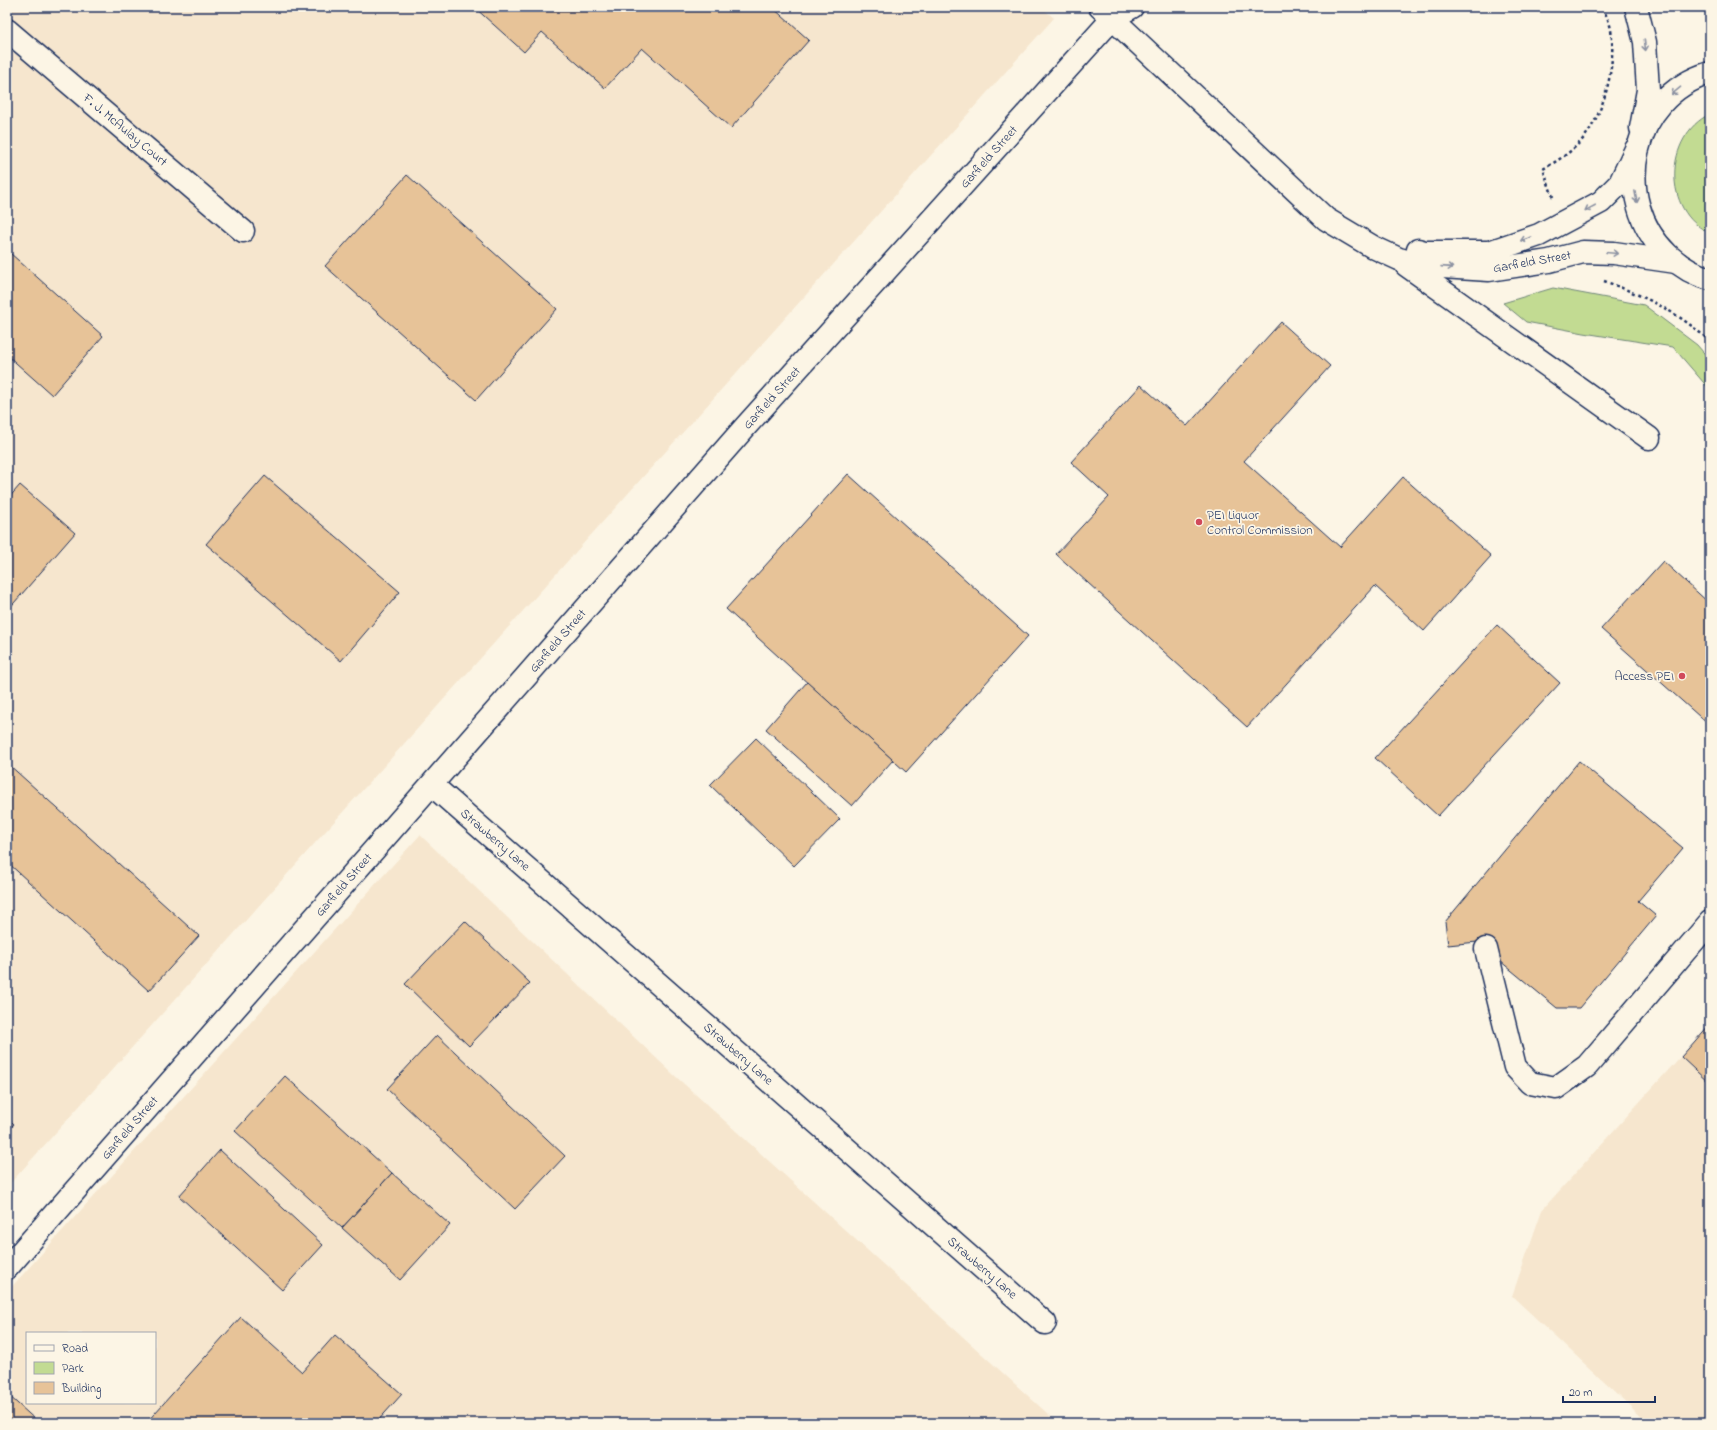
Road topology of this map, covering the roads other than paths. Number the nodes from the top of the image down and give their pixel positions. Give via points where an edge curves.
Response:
1 (1132, 7) edge
2 (1636, 7) edge
3 (1106, 13) edge
4 (7, 30) edge
5 (1710, 73) edge
6 (1638, 145) junction
7 (1292, 187) junction
8 (243, 231) dead end
9 (1399, 259) junction
10 (1676, 262) junction
11 (1710, 279) edge
12 (1710, 293) edge
13 (1649, 438) dead end
14 (432, 784) junction
15 (1710, 922) edge
16 (1486, 949) dead end
17 (7, 1268) edge
18 (1045, 1324) dead end

1 - 3 main road, Garfield Street
2 -> 6 main road via 1645,42 1648,90
3 - 7 main road, Garfield Street
3 - 14 main road, Garfield Street
4 - 8 main road, F. J. McAulay Court
5 -> 6 main road via 1680,87 1662,103 1648,123
6 -> 7 main road, Garfield Street via 1620,183 1601,202 1539,235 1489,252 1418,250 1377,236
6 -> 10 main road via 1634,166 1634,188 1639,209 1660,247
7 - 9 main road, Garfield Street via 1326,219
9 -> 10 main road, Garfield Street via 1426,266 1489,270 1549,261 1583,252 1614,253
9 - 13 main road
10 - 11 main road
10 - 12 main road
14 - 17 main road, Garfield Street
14 - 18 main road, Strawberry Lane
15 - 16 main road via 1586,1066 1556,1088 1530,1082 1515,1067

